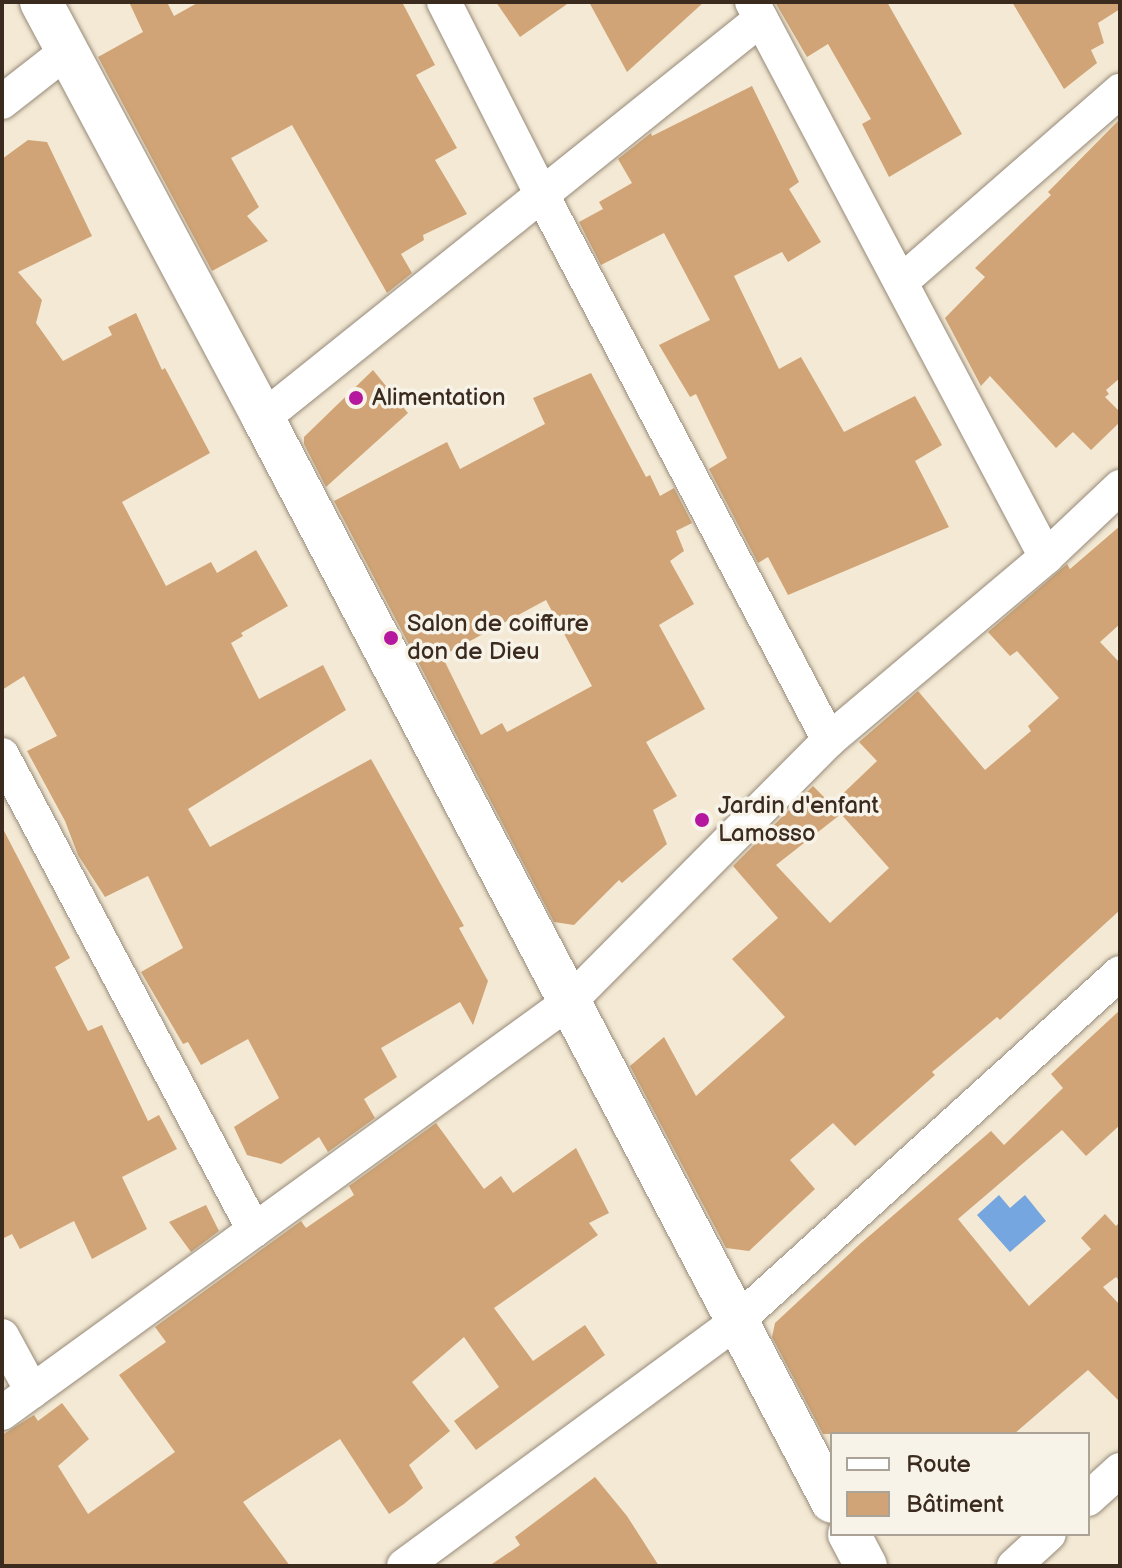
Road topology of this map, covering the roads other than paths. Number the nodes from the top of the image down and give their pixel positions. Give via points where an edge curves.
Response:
1 (41, 2) edge
2 (444, 2) edge
3 (757, 10) edge
4 (67, 51) junction
5 (1120, 91) edge
6 (2, 102) edge
7 (542, 195) junction
8 (901, 282) junction
9 (263, 418) junction
10 (1120, 487) edge
11 (1046, 557) junction
12 (829, 740) junction
13 (2, 755) edge
14 (1120, 973) edge
15 (569, 1002) junction
16 (254, 1230) junction
17 (737, 1321) junction
18 (2, 1336) edge
19 (32, 1391) junction
20 (2, 1413) edge
21 (1120, 1470) edge
22 (1090, 1497) edge
23 (830, 1498) edge
24 (850, 1536) edge
25 (1047, 1536) edge
26 (404, 1566) edge
27 (866, 1566) edge
28 (1014, 1566) edge

1 - 4 street
2 - 7 street
3 - 7 street
3 - 8 street
4 - 6 street
4 - 9 street
5 - 8 street
7 - 9 street
7 - 12 street
8 - 11 street
9 - 15 street
10 - 11 street
11 - 12 street
12 - 15 street
13 - 16 street
14 - 17 street
15 - 16 street
15 - 17 street
16 - 19 street
17 - 23 street
17 - 26 street
18 - 19 street
19 - 20 street
21 - 22 street
24 - 27 street
25 - 28 street

